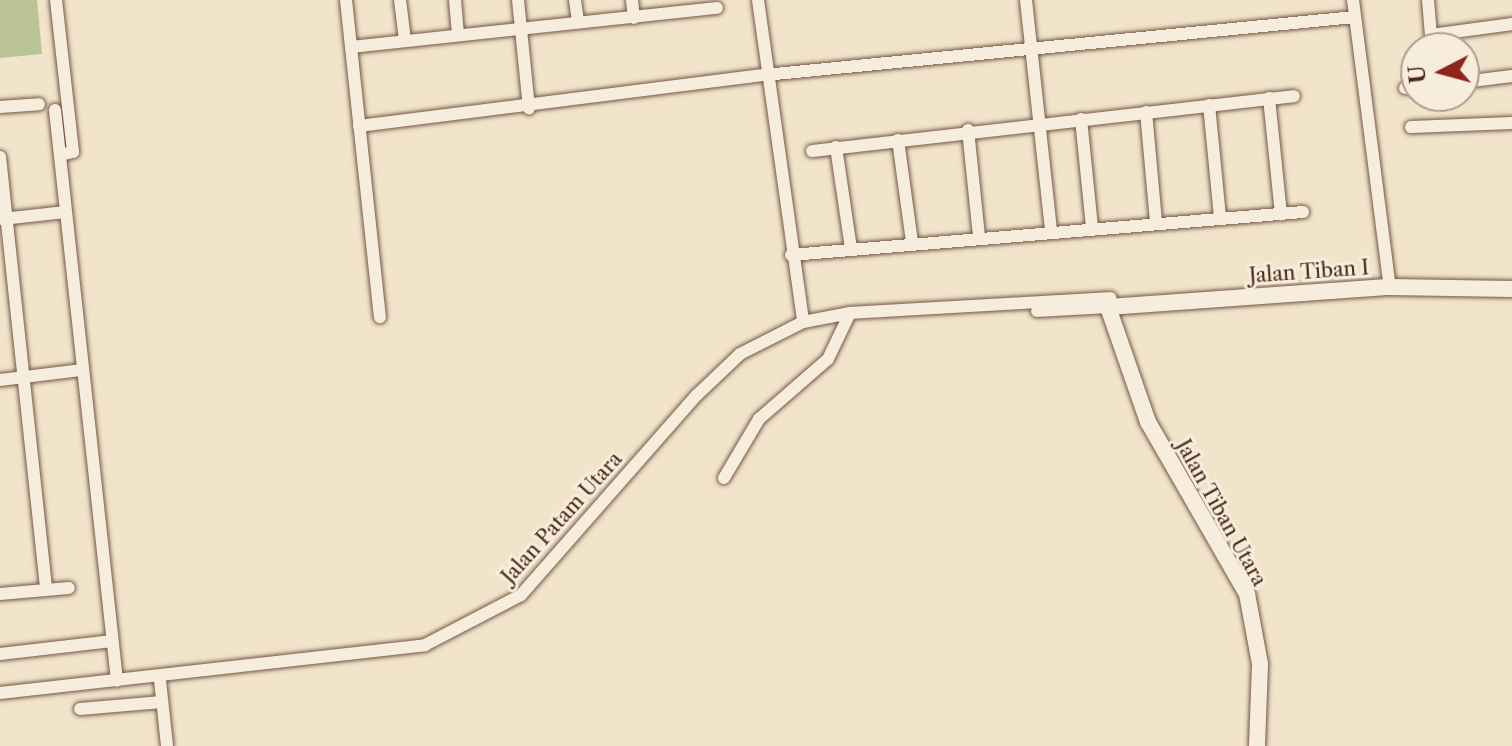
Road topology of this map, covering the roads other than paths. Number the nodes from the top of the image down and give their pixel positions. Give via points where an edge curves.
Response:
1 (56, 0) edge
2 (346, 0) edge
3 (400, 0) edge
4 (455, 0) edge
5 (518, 0) edge
6 (575, 0) edge
7 (632, 0) edge
8 (758, 0) edge
9 (1026, 0) edge
10 (1353, 0) edge
11 (1428, 0) edge
12 (689, 6) edge
13 (717, 8) dead end
14 (1354, 17) junction
15 (634, 18) junction
16 (578, 21) junction
17 (1512, 24) edge
18 (520, 25) junction
19 (1431, 32) edge
20 (1476, 32) edge
21 (458, 33) junction
22 (405, 40) junction
23 (351, 47) junction
24 (1033, 51) junction
25 (765, 75) junction
26 (1512, 76) edge
27 (1480, 80) edge
28 (1294, 96) dead end
29 (1269, 98) junction
30 (39, 104) dead end
31 (1209, 105) junction
32 (0, 107) edge
33 (529, 108) junction
34 (55, 110) dead end
35 (1146, 112) junction
36 (1081, 119) junction
37 (1040, 123) junction
38 (1512, 123) edge
39 (359, 126) junction
40 (1411, 127) dead end
41 (968, 130) junction
42 (898, 140) junction
43 (836, 147) junction
44 (812, 151) dead end
45 (60, 155) junction
46 (0, 157) edge
47 (66, 212) junction
48 (1303, 212) dead end
49 (1281, 214) junction
50 (1220, 218) junction
51 (3, 219) edge
52 (1156, 222) junction
53 (1092, 227) junction
54 (1051, 229) junction
55 (979, 236) junction
56 (912, 242) junction
57 (851, 249) junction
58 (791, 255) junction
59 (1389, 280) junction
60 (1512, 281) edge
61 (1512, 289) edge
62 (1110, 303) junction
63 (850, 313) junction
64 (380, 317) dead end
65 (803, 322) junction
66 (82, 370) junction
67 (20, 377) junction
68 (0, 380) edge
69 (724, 478) dead end
70 (69, 588) dead end
71 (46, 590) junction
72 (0, 594) edge
73 (112, 641) junction
74 (0, 654) edge
75 (160, 680) junction
76 (117, 681) junction
77 (0, 693) edge
78 (162, 702) junction
79 (80, 709) dead end
80 (167, 746) edge
81 (1257, 746) edge

1 - 45 street via 73,152
2 - 23 street
3 - 22 street
4 - 21 street
5 - 18 street
6 - 16 street
7 - 15 street
8 - 25 street
9 - 24 street
10 - 14 street
11 - 19 street
12 - 13 street
12 - 15 street
14 - 24 street
14 - 59 street
15 - 16 street
16 - 18 street
17 - 20 street
18 - 21 street
18 - 33 street
21 - 22 street
22 - 23 street
23 - 39 street
24 - 25 street
24 - 37 street
25 - 33 street
25 - 58 street
26 - 27 street
28 - 29 street
29 - 31 street
29 - 49 street
30 - 32 street
31 - 35 street
31 - 50 street
33 - 39 street
34 - 45 street
35 - 36 street
35 - 52 street
36 - 37 street
36 - 53 street
37 - 41 street
37 - 54 street
38 - 40 street
39 - 64 street
41 - 42 street
41 - 55 street
42 - 43 street
42 - 56 street
43 - 44 street
43 - 57 street
45 - 47 street
46 - 51 street
47 - 51 street
47 - 66 street
48 - 49 street
49 - 50 street
50 - 52 street
51 - 67 street
52 - 53 street
53 - 54 street
54 - 55 street
55 - 56 street
56 - 57 street
57 - 58 street
58 - 65 street
59 - 60 street, Jalan Tiban I
59 - 62 street, Jalan Tiban I
61 - 62 street, Jalan Tiban I via 1376,288
62 - 63 street, Jalan Patam Utara via 988,313 976,307
62 - 81 street, Jalan Tiban Utara via 1148,422 1247,594 1260,664
63 - 65 street, Jalan Patam Utara
63 - 69 street via 828,359 759,419
65 - 75 street, Jalan Patam Utara via 740,354 697,395 575,540 503,609 425,645
66 - 67 street
66 - 73 street
67 - 68 street
67 - 71 street
70 - 71 street
71 - 72 street
73 - 74 street
73 - 76 street
75 - 76 street, Jalan Patam Utara
75 - 78 street
76 - 77 street, Jalan Patam Utara
78 - 79 street
78 - 80 street

